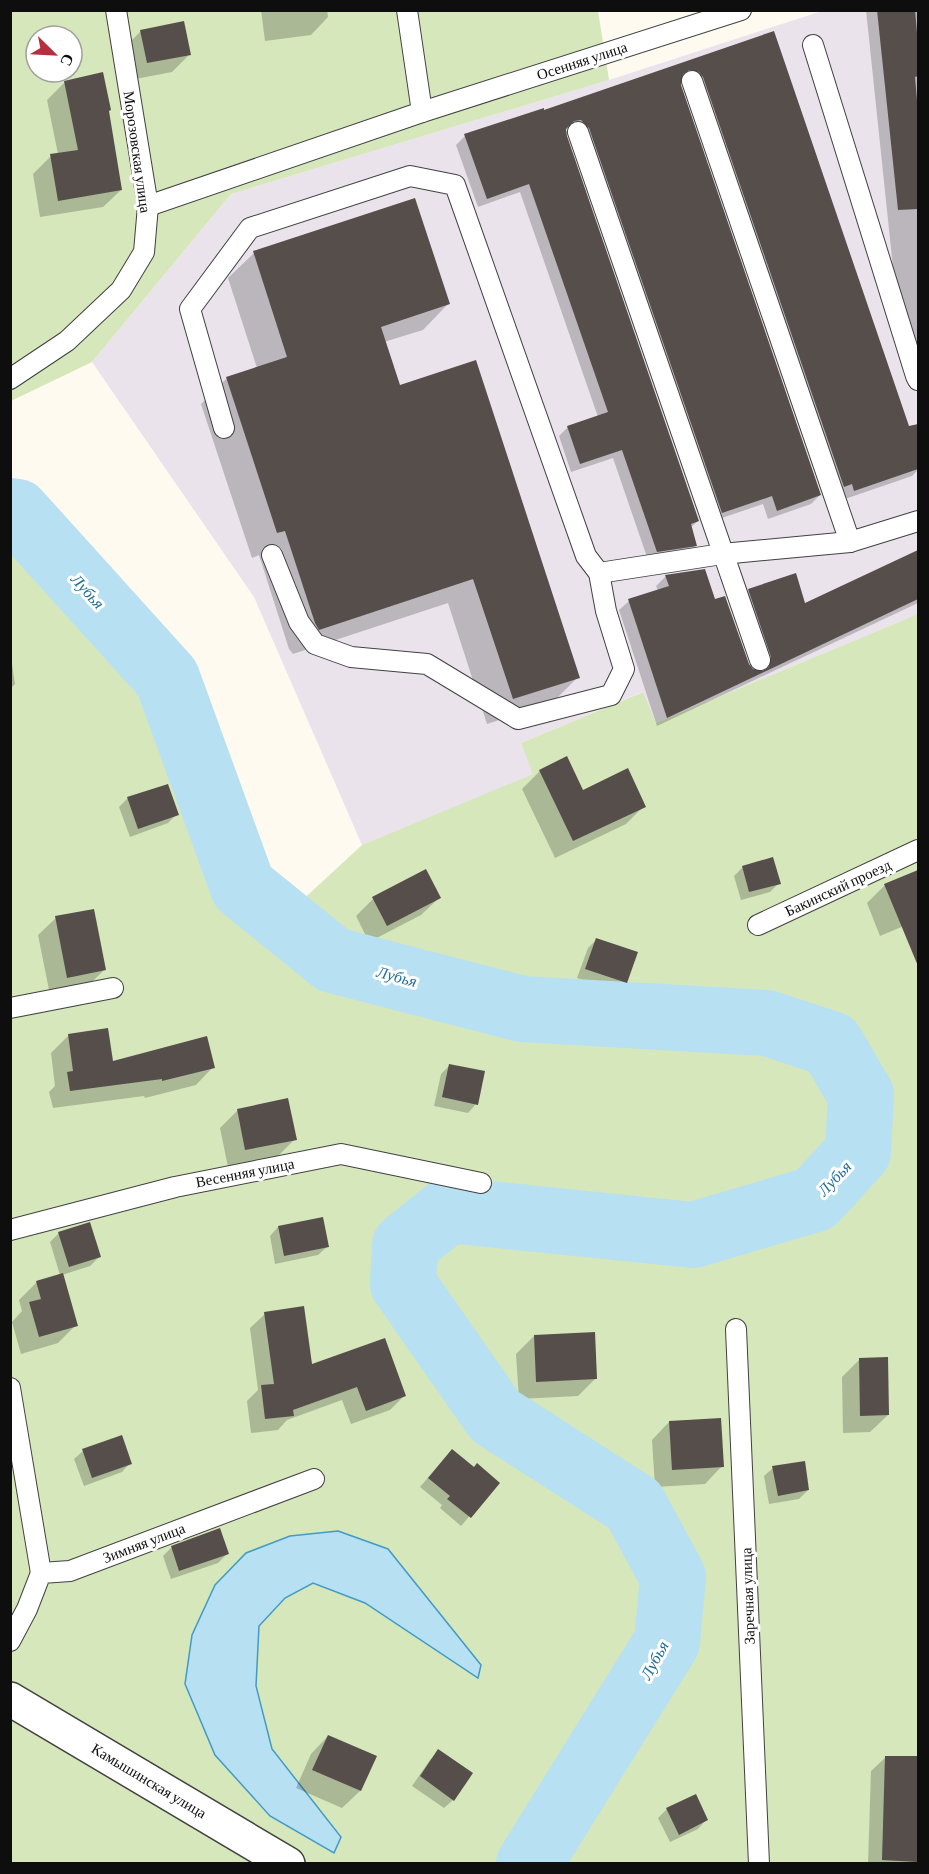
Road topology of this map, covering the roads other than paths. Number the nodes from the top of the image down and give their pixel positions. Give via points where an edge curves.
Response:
1 (116, 10) edge
2 (407, 10) edge
3 (741, 10) edge
4 (813, 45) dead end
5 (692, 81) dead end
6 (422, 112) junction
7 (578, 132) dead end
8 (148, 206) junction
9 (10, 379) edge
10 (918, 380) edge
11 (224, 428) dead end
12 (918, 521) edge
13 (850, 542) junction
14 (722, 554) junction
15 (272, 555) dead end
16 (599, 573) junction
17 (760, 660) dead end
18 (918, 850) edge
19 (758, 925) dead end
20 (113, 988) dead end
21 (10, 1008) edge
22 (481, 1183) dead end
23 (10, 1230) edge
24 (736, 1329) dead end
25 (10, 1388) edge
26 (314, 1479) dead end
27 (41, 1573) junction
28 (10, 1641) edge
29 (10, 1698) edge
30 (288, 1863) edge
31 (759, 1863) edge

1 - 8 lane, Морозовская улица
2 - 6 lane
3 - 6 lane, Осенняя улица
4 - 10 lane
5 - 13 lane
6 - 8 lane, Осенняя улица
7 - 14 lane
8 - 9 lane, Морозовская улица via 144,252 121,290 66,341
11 - 16 lane via 190,309 250,228 410,176 455,185 586,556
12 - 13 lane
13 - 14 lane
14 - 16 lane
14 - 17 lane
15 - 16 lane via 299,622 315,644 351,657 427,664 518,719 611,695 624,669
18 - 19 lane, Бакинский проезд
20 - 21 lane
22 - 23 lane, Весенняя улица via 341,1154 175,1186
24 - 31 lane, Заречная улица
25 - 27 lane
26 - 27 lane, Зимняя улица via 70,1571
27 - 28 lane
29 - 30 street, Камышинская улица

